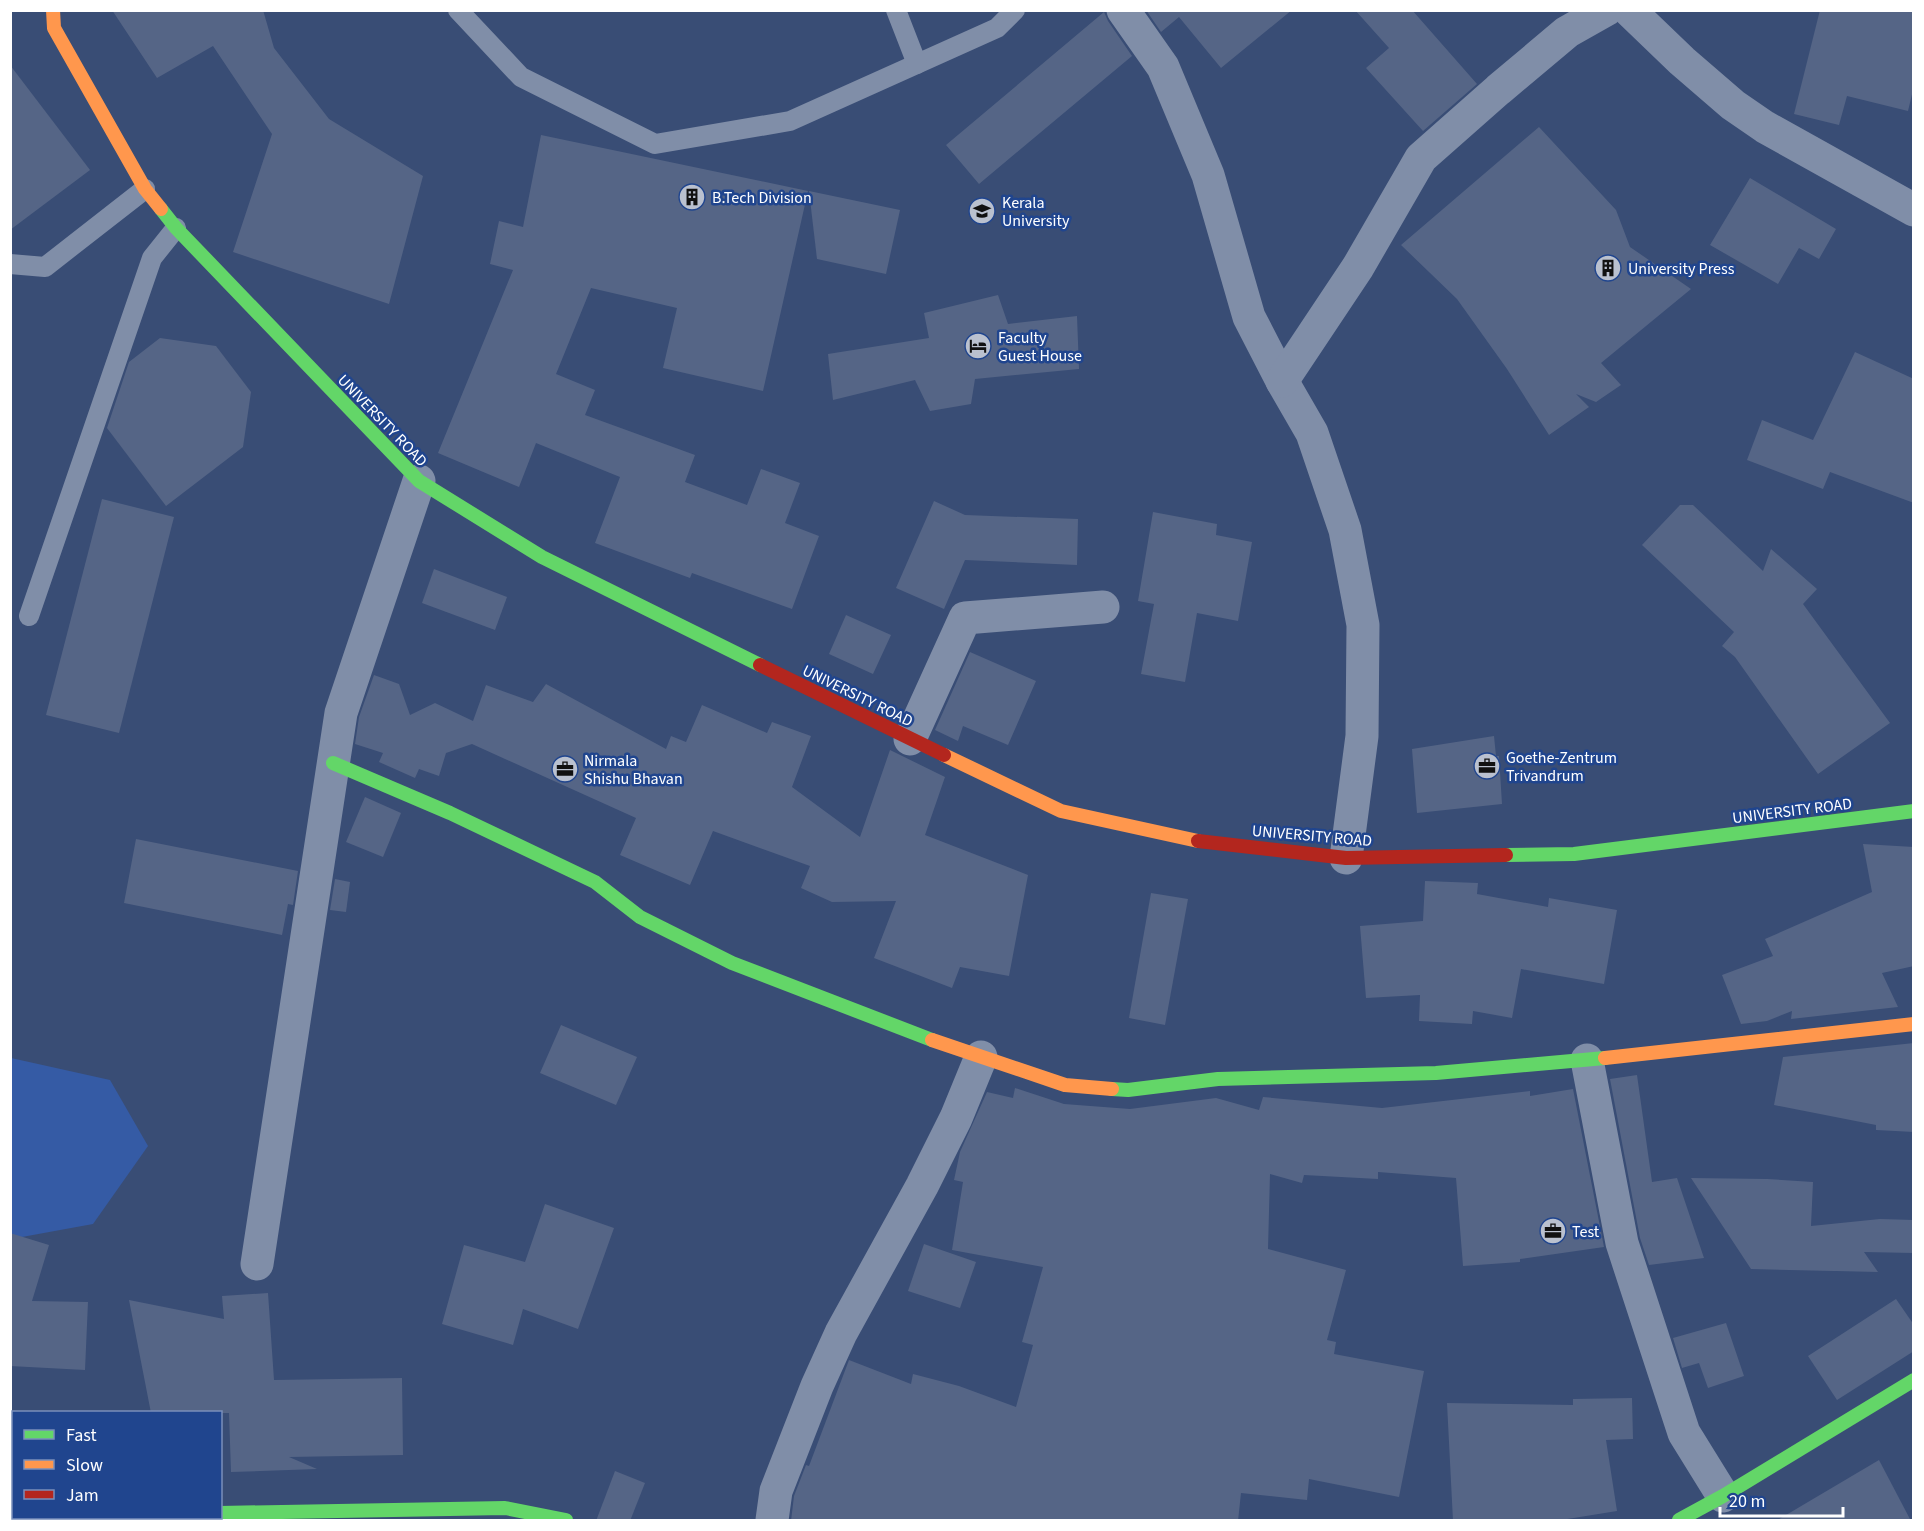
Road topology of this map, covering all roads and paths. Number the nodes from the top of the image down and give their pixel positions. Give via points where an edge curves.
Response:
1 (53, 10) edge
2 (458, 10) edge
3 (896, 10) edge
4 (1015, 10) edge
5 (1123, 10) edge
6 (1606, 10) edge
7 (1629, 10) edge
8 (921, 62) junction
9 (145, 189) junction
10 (1914, 210) edge
11 (176, 228) junction
12 (10, 264) edge
13 (1282, 381) junction
14 (419, 481) junction
15 (1103, 607) dead end
16 (29, 616) dead end
17 (910, 739) junction
18 (333, 763) junction
19 (1914, 811) edge
20 (1346, 858) junction
21 (1914, 1024) edge
22 (981, 1057) junction
23 (1587, 1060) junction
24 (257, 1264) dead end
25 (1914, 1380) edge
26 (1723, 1496) junction
27 (222, 1513) edge
28 (154, 1519) edge
29 (130, 1521) edge
30 (566, 1521) edge
31 (772, 1521) edge
32 (1679, 1521) edge

1 - 9 street, UNIVERSITY ROAD via 54,27
2 - 8 lane via 521,77 655,144 790,121
3 - 8 lane
4 - 8 lane via 997,28
5 - 13 street via 1163,67 1208,174 1249,317
6 - 13 street via 1567,32 1420,158 1358,267
7 - 10 street via 1682,61 1765,128
9 - 11 street, UNIVERSITY ROAD
9 - 12 lane via 45,267
11 - 14 street, UNIVERSITY ROAD
11 - 16 lane via 152,258
13 - 20 street via 1312,433 1345,530 1363,625 1362,736
14 - 17 street, UNIVERSITY ROAD via 542,557
14 - 18 street via 340,713
15 - 17 street via 965,618
17 - 20 street, UNIVERSITY ROAD via 1061,811 1183,839
18 - 22 street via 595,882 640,917 732,963
18 - 24 street
19 - 20 street, UNIVERSITY ROAD via 1574,854
21 - 23 street
22 - 23 street via 1065,1085 1128,1090 1218,1079 1436,1072
22 - 31 street via 956,1118 822,1375 776,1491
23 - 26 street via 1622,1243 1684,1433
25 - 26 street
26 - 32 street
27 - 30 street via 505,1508
28 - 29 street

